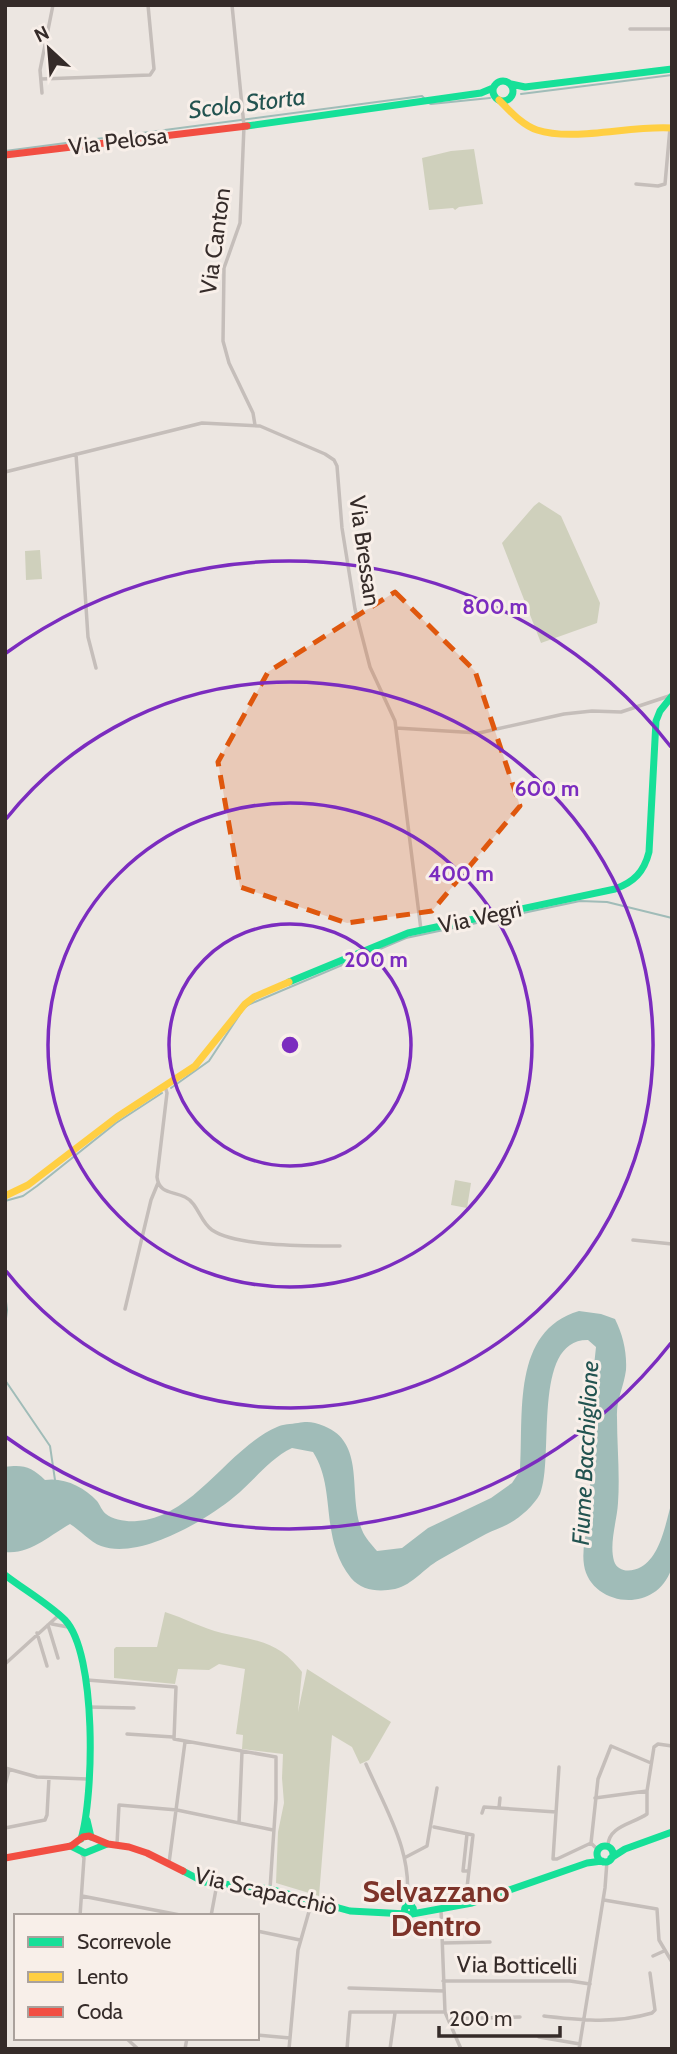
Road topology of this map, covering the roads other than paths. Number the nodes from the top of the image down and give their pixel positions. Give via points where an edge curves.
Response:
1 (53, 5) edge
2 (148, 5) edge
3 (232, 5) edge
4 (630, 29) dead end
5 (672, 29) edge
6 (672, 69) edge
7 (41, 79) junction
8 (511, 84) junction
9 (525, 87) junction
10 (42, 93) dead end
11 (495, 94) junction
12 (512, 96) junction
13 (515, 115) junction
14 (243, 123) junction
15 (671, 128) edge
16 (5, 155) edge
17 (636, 184) dead end
18 (255, 425) junction
19 (76, 454) junction
20 (5, 472) edge
21 (96, 668) dead end
22 (672, 696) edge
23 (396, 728) junction
24 (421, 930) junction
25 (164, 1086) junction
26 (158, 1183) junction
27 (5, 1196) edge
28 (633, 1240) dead end
29 (672, 1244) edge
30 (340, 1246) dead end
31 (125, 1309) dead end
32 (5, 1574) edge
33 (61, 1619) junction
34 (49, 1625) junction
35 (37, 1633) junction
36 (58, 1658) dead end
37 (5, 1664) edge
38 (47, 1666) dead end
39 (87, 1680) junction
40 (88, 1707) junction
41 (134, 1708) dead end
42 (127, 1734) dead end
43 (173, 1737) junction
44 (185, 1742) junction
45 (672, 1746) edge
46 (242, 1752) junction
47 (651, 1763) junction
48 (366, 1764) dead end
49 (559, 1767) dead end
50 (7, 1769) edge
51 (49, 1778) junction
52 (87, 1779) junction
53 (5, 1784) edge
54 (437, 1787) dead end
55 (647, 1791) junction
56 (500, 1798) dead end
57 (595, 1798) junction
58 (499, 1808) junction
59 (177, 1810) junction
60 (556, 1812) junction
61 (482, 1813) dead end
62 (87, 1819) junction
63 (239, 1823) junction
64 (434, 1827) dead end
65 (5, 1828) edge
66 (273, 1830) junction
67 (672, 1832) edge
68 (92, 1838) junction
69 (80, 1840) junction
70 (592, 1843) junction
71 (108, 1844) junction
72 (117, 1844) junction
73 (71, 1846) junction
74 (609, 1847) junction
75 (625, 1849) junction
76 (598, 1851) junction
77 (85, 1852) junction
78 (406, 1857) junction
79 (5, 1858) edge
80 (607, 1860) junction
81 (169, 1863) junction
82 (587, 1863) junction
83 (217, 1884) junction
84 (270, 1889) junction
85 (82, 1896) junction
86 (604, 1900) junction
87 (312, 1901) junction
88 (465, 1905) junction
89 (409, 1909) junction
90 (441, 1910) junction
91 (80, 1914) edge
92 (175, 1914) edge
93 (211, 1914) edge
94 (259, 1931) edge
95 (300, 1940) junction
96 (490, 1942) dead end
97 (443, 1943) junction
98 (664, 1951) junction
99 (653, 1956) dead end
100 (672, 1962) edge
101 (650, 1973) dead end
102 (443, 1981) junction
103 (590, 1984) junction
104 (349, 1988) dead end
105 (444, 1991) junction
106 (395, 2012) junction
107 (445, 2012) junction
108 (544, 2015) dead end
109 (520, 2017) dead end
110 (448, 2019) junction
111 (584, 2021) junction
112 (259, 2035) edge
113 (539, 2037) dead end
114 (290, 2038) junction
115 (579, 2047) edge
116 (289, 2049) edge
117 (347, 2049) edge
118 (390, 2049) edge
119 (461, 2049) edge

1 - 7 street
2 - 7 street via 154,69 150,75
3 - 14 street, Via Canton
4 - 5 street
6 - 9 street, Via Pelosa
7 - 10 street
8 - 9 street, Via Pelosa
8 - 11 street, Via Pelosa via 496,83
8 - 12 street
9 - 12 street, Via Pelosa
11 - 12 street, Via Pelosa via 505,101
11 - 13 street
11 - 14 street, Via Pelosa
12 - 13 street
13 - 15 street via 548,133
14 - 16 street, Via Pelosa
14 - 18 street, Via Canton via 240,223 224,268 223,341
15 - 17 street via 665,184
18 - 19 street via 193,425
18 - 23 street, Via Bressan via 336,463 355,609 366,656
19 - 20 street
19 - 21 street via 88,637
22 - 23 street via 621,712 564,714 479,733
22 - 24 street, Via Vegri via 656,721 649,852 644,870 634,881 615,889
23 - 24 street, Via Bressan
24 - 25 street, Via Vegri via 254,997 236,1011 205,1058
25 - 26 street
25 - 27 street, Via Vegri via 28,1185
26 - 30 street via 167,1192 189,1199 203,1222 216,1232 279,1245
26 - 31 street
28 - 29 street
32 - 33 street
33 - 34 street
33 - 34 street
33 - 39 street via 74,1631
34 - 35 street
34 - 36 street
35 - 37 street
35 - 38 street
39 - 40 street
39 - 43 street via 176,1687
40 - 41 street
40 - 52 street
42 - 43 street
43 - 44 street
44 - 46 street
44 - 59 street
45 - 47 street via 657,1744
46 - 63 street
46 - 66 street via 277,1760
47 - 55 street
47 - 57 street via 611,1746
48 - 78 street
49 - 60 street
50 - 51 street
50 - 53 street
51 - 52 street
51 - 65 street via 45,1820
52 - 62 street
54 - 78 street via 426,1846
55 - 57 street
55 - 74 street via 647,1814 612,1832
56 - 58 street
57 - 70 street
58 - 60 street
58 - 61 street via 484,1807
59 - 63 street
59 - 72 street via 119,1805
59 - 81 street
60 - 70 street via 554,1860
62 - 68 street
62 - 69 street
63 - 66 street
64 - 88 street via 467,1834
66 - 84 street
67 - 75 street, Via Scapacchiò
68 - 69 street
68 - 71 street, Via Scapacchiò
68 - 77 street via 95,1842
69 - 73 street
69 - 77 street via 78,1845
70 - 76 street
71 - 72 street, Via Scapacchiò
71 - 77 street, Via Scapacchiò
72 - 81 street, Via Scapacchiò
73 - 77 street
73 - 79 street
74 - 75 street, Via Scapacchiò
74 - 76 street, Via Scapacchiò
74 - 80 street via 613,1853
75 - 80 street, Via Scapacchiò
76 - 80 street
76 - 82 street, Via Scapacchiò
77 - 85 street
78 - 89 street
80 - 82 street, Via Scapacchiò
80 - 86 street
81 - 83 street, Via Scapacchiò
82 - 88 street, Via Scapacchiò
83 - 84 street, Via Scapacchiò
83 - 93 street
84 - 87 street, Via Scapacchiò
85 - 91 street
85 - 92 street
86 - 98 street via 659,1910 658,1934
86 - 103 street
87 - 89 street, Via Scapacchiò via 350,1911
87 - 95 street
88 - 90 street, Via Scapacchiò
89 - 90 street, Via Scapacchiò
90 - 97 street
94 - 95 street
95 - 114 street
96 - 97 street
97 - 102 street
98 - 99 street
98 - 100 street
101 - 111 street via 652,2013 621,2021
102 - 103 street, Via Botticelli
102 - 105 street
103 - 111 street
104 - 105 street
105 - 107 street
106 - 107 street
106 - 117 street via 350,2012
106 - 118 street
107 - 110 street
108 - 111 street
109 - 110 street
110 - 119 street
111 - 115 street
112 - 114 street
113 - 115 street
114 - 116 street

